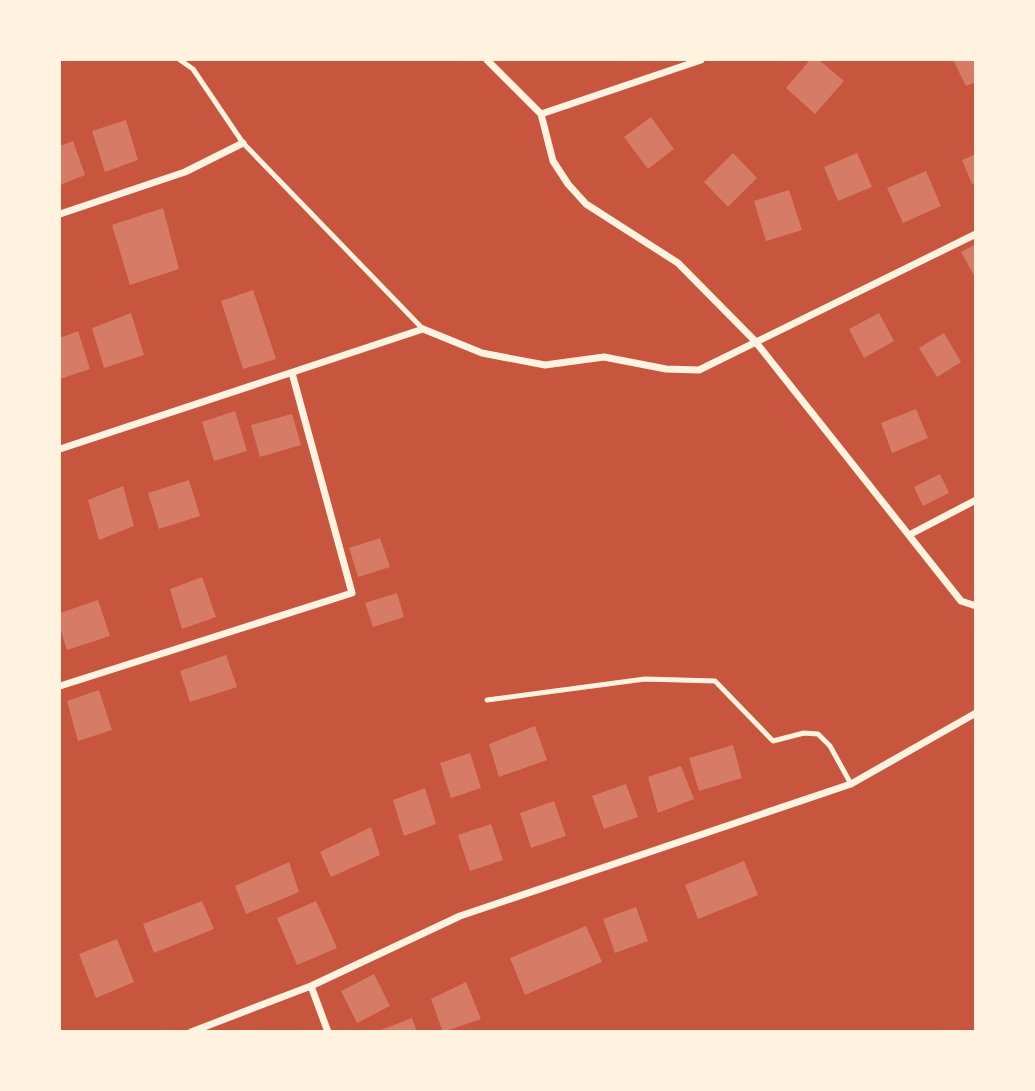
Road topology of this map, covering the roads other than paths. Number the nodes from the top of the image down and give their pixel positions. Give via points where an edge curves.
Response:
1 (180, 60) edge
2 (487, 60) edge
3 (701, 60) edge
4 (541, 114) junction
5 (243, 144) junction
6 (60, 214) edge
7 (975, 234) edge
8 (423, 329) junction
9 (755, 341) junction
10 (292, 373) junction
11 (60, 449) edge
12 (975, 500) edge
13 (909, 535) junction
14 (975, 606) edge
15 (60, 686) edge
16 (487, 700) dead end
17 (975, 713) edge
18 (851, 783) junction
19 (311, 986) junction
20 (191, 1031) edge
21 (328, 1031) edge

1 - 5 lane via 193,69
2 - 4 street
3 - 4 street
4 - 9 street via 553,161 586,204 678,263
5 - 6 street via 185,172
5 - 8 lane
7 - 9 street
8 - 9 street via 482,353 545,365 604,357 699,370
8 - 10 street
9 - 13 street
10 - 11 street
10 - 15 street via 352,593
12 - 13 street
13 - 14 street via 961,601
16 - 18 lane via 645,679 715,681 773,741 818,734
17 - 18 street
18 - 19 street via 460,916
19 - 20 street
19 - 21 street

